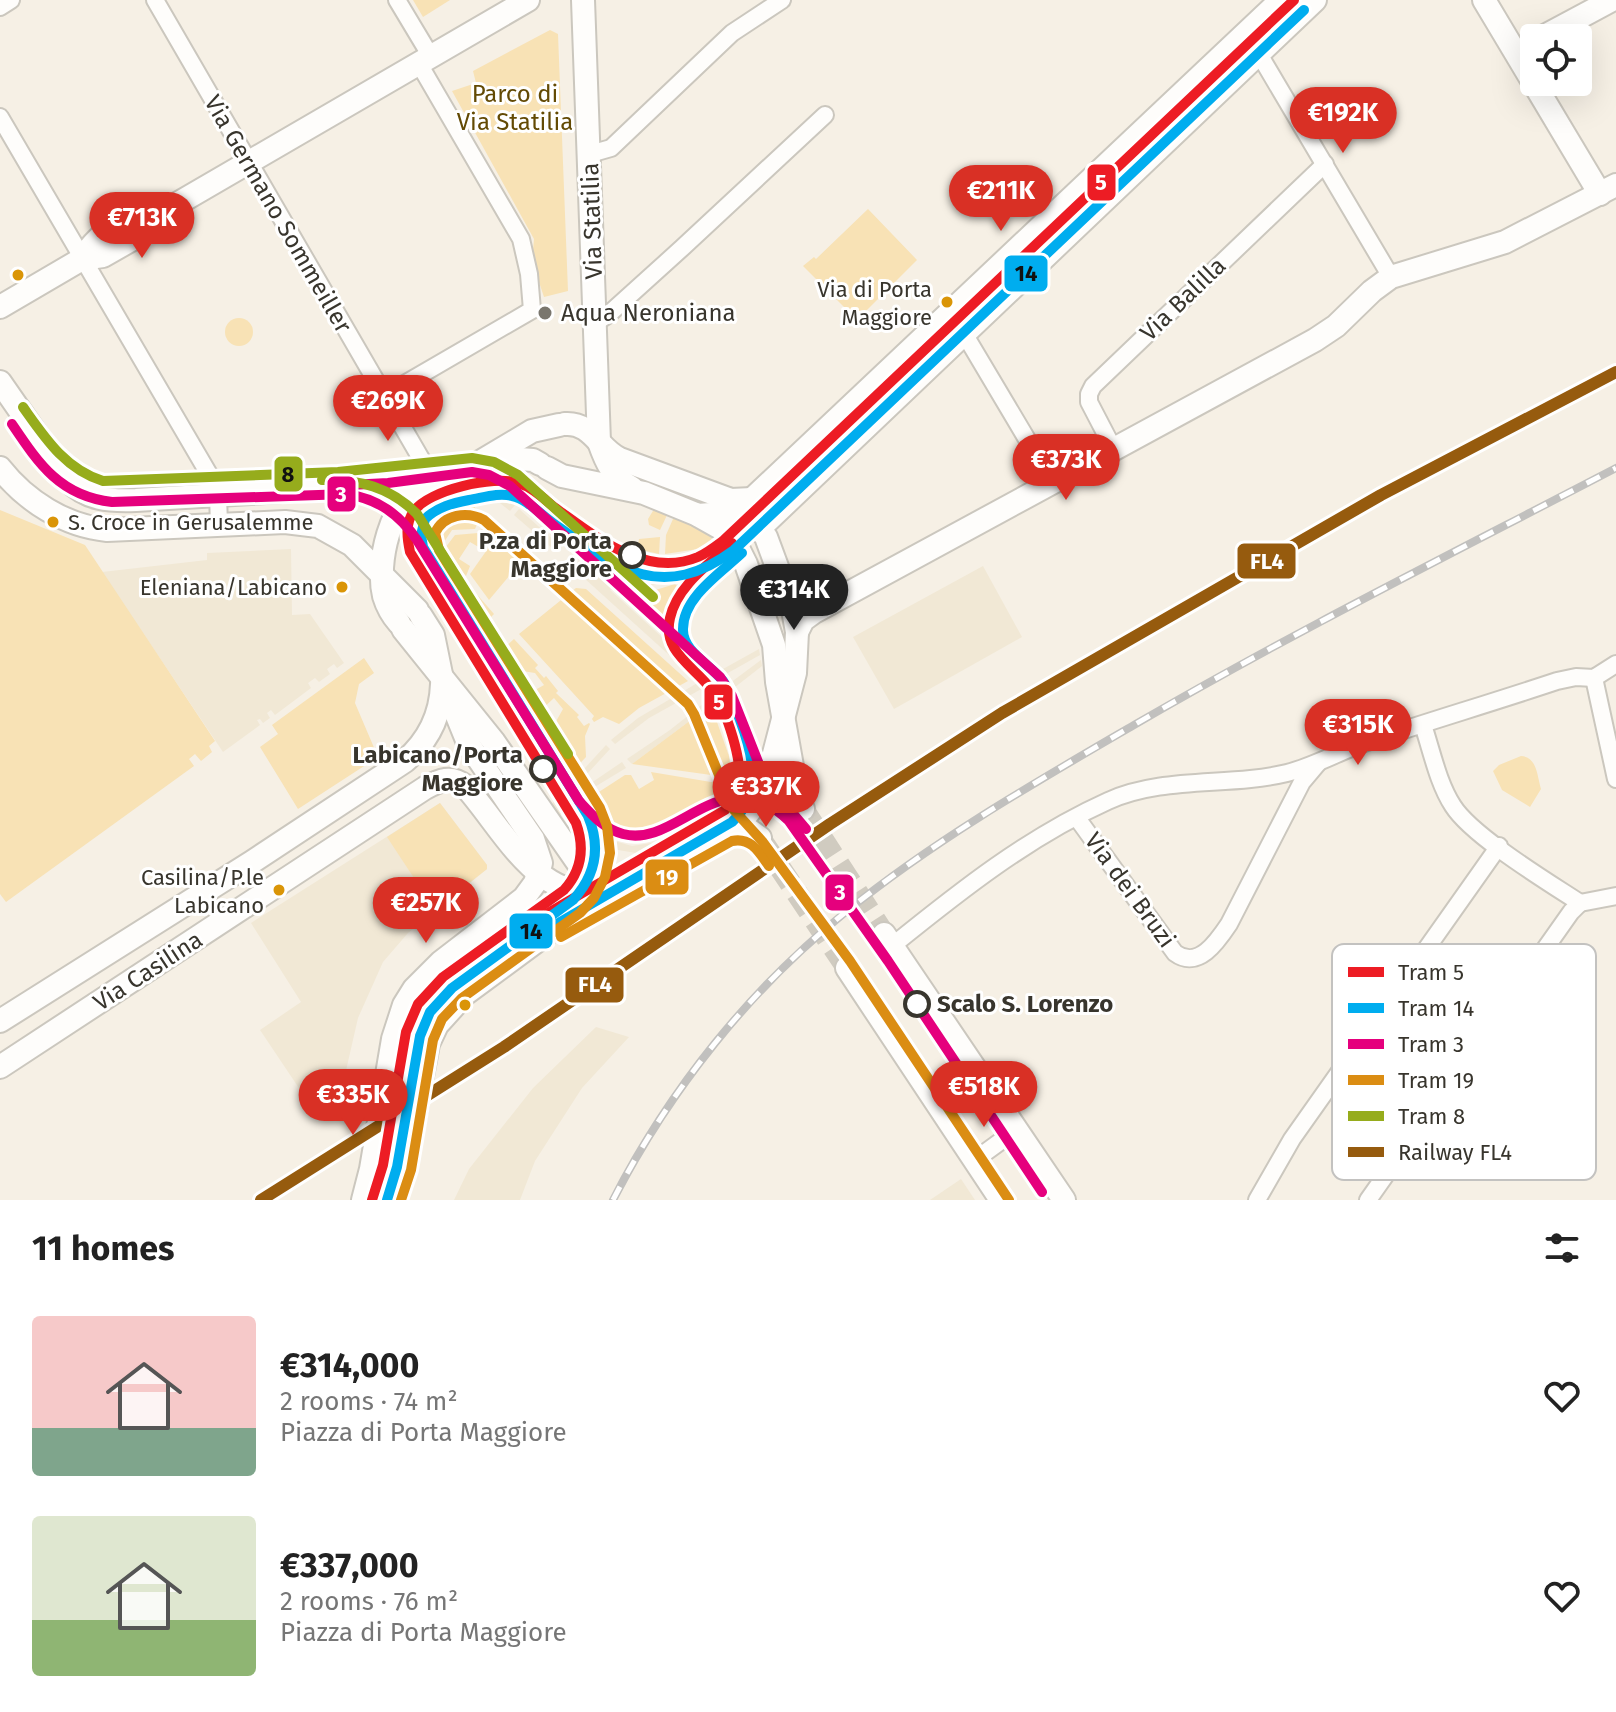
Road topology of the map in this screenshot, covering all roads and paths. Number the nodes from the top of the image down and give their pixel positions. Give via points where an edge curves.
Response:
1 (11, 0) edge
2 (155, 0) edge
3 (397, 0) edge
4 (528, 0) edge
5 (583, 0) edge
6 (782, 0) edge
7 (1281, 0) edge
8 (1315, 0) edge
9 (1484, 0) edge
10 (1612, 0) edge
11 (0, 7) edge
12 (1567, 24) edge
13 (1520, 41) edge
14 (1259, 54) junction
15 (424, 59) junction
16 (1554, 96) edge
17 (825, 115) dead end
18 (0, 117) edge
19 (590, 154) junction
20 (249, 162) junction
21 (1325, 164) junction
22 (1608, 189) edge
23 (82, 259) junction
24 (1391, 277) junction
25 (0, 307) edge
26 (595, 323) junction
27 (965, 335) junction
28 (0, 382) edge
29 (384, 396) junction
30 (599, 442) junction
31 (1114, 450) junction
32 (0, 468) edge
33 (458, 474) junction
34 (428, 476) junction
35 (1053, 483) junction
36 (637, 491) junction
37 (218, 495) junction
38 (740, 502) junction
39 (694, 514) junction
40 (219, 525) junction
41 (760, 528) junction
42 (381, 573) junction
43 (797, 632) junction
44 (1616, 664) edge
45 (1594, 678) junction
46 (442, 679) junction
47 (785, 717) junction
48 (1423, 725) junction
49 (1318, 762) junction
50 (781, 771) junction
51 (1616, 779) edge
52 (357, 793) junction
53 (803, 809) tunnel mouth
54 (1077, 818) junction
55 (376, 822) junction
56 (734, 831) junction
57 (760, 838) tunnel mouth
58 (1499, 846) junction
59 (539, 873) junction
60 (620, 892) junction
61 (1616, 896) edge
62 (1580, 903) junction
63 (888, 940) joint
64 (1430, 944) edge
65 (1548, 944) edge
66 (847, 968) tunnel mouth
67 (0, 1021) edge
68 (0, 1067) edge
69 (1332, 1082) edge
70 (1016, 1130) junction
71 (975, 1160) junction
72 (1382, 1180) edge
73 (363, 1200) edge
74 (394, 1200) edge
75 (1001, 1200) edge
76 (1064, 1200) edge
77 (1257, 1200) edge
78 (1368, 1200) edge

1 - 11 street
2 - 20 street, Via Germano Sommeiller
3 - 15 street
4 - 15 main road
5 - 19 main road, Via Statilia
6 - 19 street via 732,33 611,148
7 - 38 main road
8 - 14 main road
9 - 13 main road
10 - 12 main road
14 - 21 street
14 - 27 main road
15 - 20 main road
15 - 29 street via 521,239 532,310
16 - 22 main road
17 - 26 street
18 - 23 street
19 - 26 main road, Via Statilia
20 - 23 main road via 170,208 152,228 103,256
20 - 29 street, Via Germano Sommeiller
21 - 24 street
21 - 31 street, Via Balilla via 1093,386 1089,402
22 - 24 main road via 1488,249
23 - 25 main road
23 - 37 street
24 - 31 main road via 1327,333
26 - 30 main road, Via Statilia
27 - 35 street
27 - 41 main road
28 - 37 main road via 73,485 90,496 109,500
29 - 34 street, Via Germano Sommeiller
30 - 33 main road via 582,426 562,424 527,434
30 - 36 main road via 616,476
30 - 38 main road via 617,458
31 - 35 main road
32 - 40 main road via 20,490 81,526 107,530
33 - 34 main road
33 - 36 main road via 533,460 562,476
34 - 37 main road
34 - 42 main road via 399,510
35 - 43 main road via 814,612
36 - 39 main road
37 - 40 street
38 - 39 main road via 717,515
38 - 41 main road
39 - 47 main road via 727,530 740,547 774,645
40 - 42 main road via 318,526 345,540
41 - 43 main road
42 - 46 main road via 387,604
42 - 46 main road via 419,613 435,642
43 - 47 main road
44 - 45 street
45 - 48 street via 1557,681
45 - 51 street
46 - 52 main road, Via Casilina via 439,706 426,739 405,761
46 - 59 main road via 469,745 538,846
46 - 60 main road via 494,742 583,872
47 - 50 main road
48 - 49 street
48 - 58 street via 1452,804 1470,826
49 - 54 street via 1276,775 1133,793
49 - 54 street, Via dei Bruzi via 1302,782 1224,931 1195,959 1171,949
50 - 53 main road
50 - 56 main road
52 - 55 street
52 - 67 main road, Via Casilina
54 - 63 street via 1029,844
55 - 59 main road, Via Casilina via 438,781 455,780
55 - 68 main road, Via Casilina
56 - 57 main road via 749,830
56 - 60 main road
58 - 62 street
58 - 64 street
59 - 60 main road via 585,894
59 - 73 main road via 524,898 451,954 404,1005
60 - 74 main road via 533,943 471,988 443,1018 430,1038
61 - 62 street
62 - 65 street
63 - 70 main road
66 - 71 main road
69 - 77 street
70 - 71 street
70 - 76 main road
71 - 75 main road
72 - 78 street

